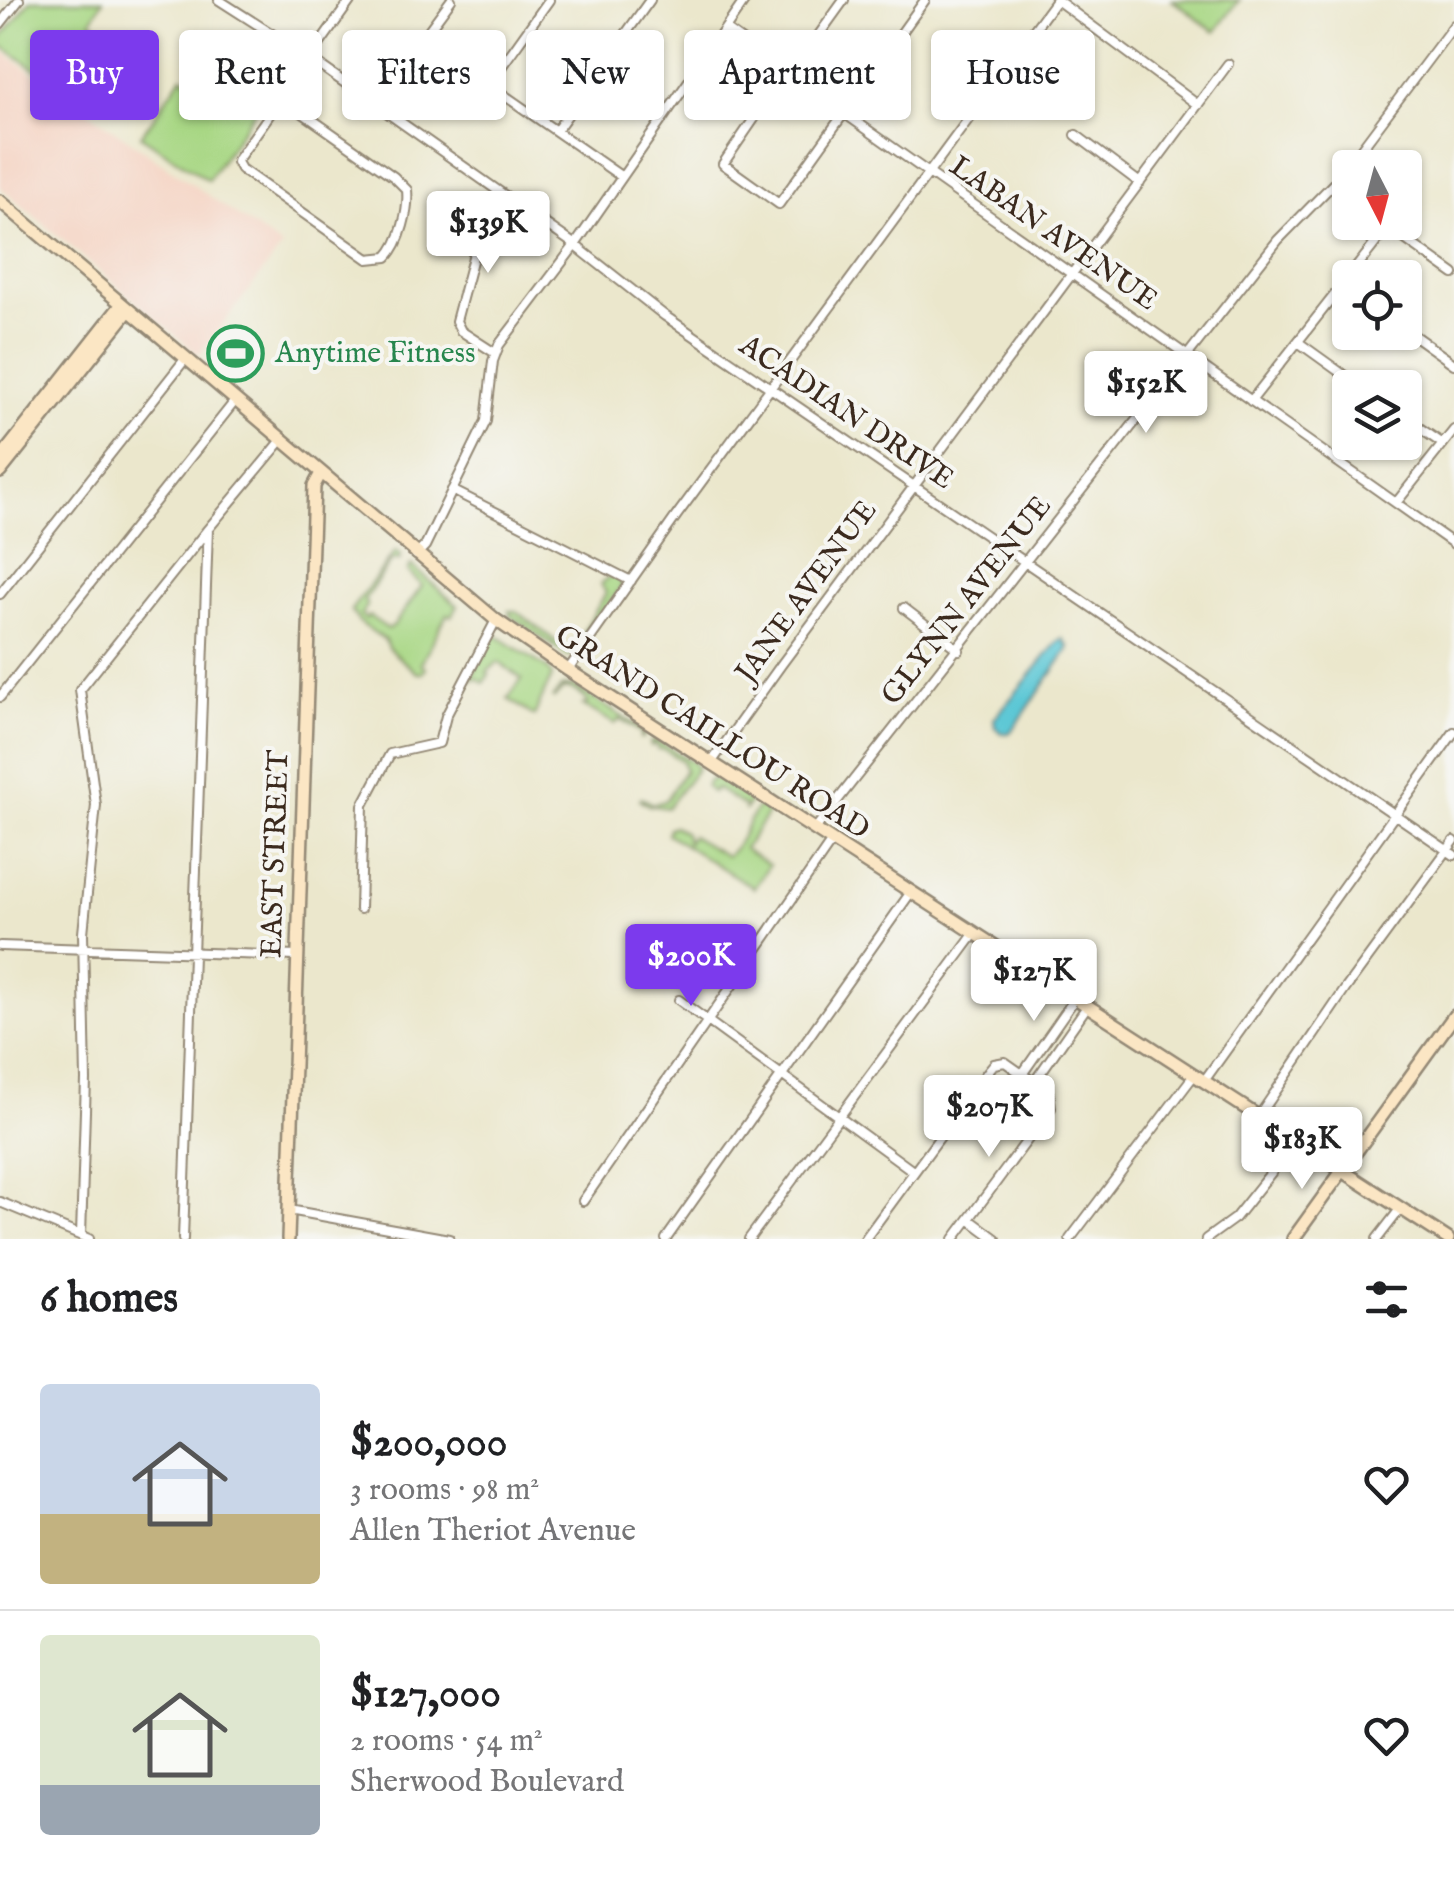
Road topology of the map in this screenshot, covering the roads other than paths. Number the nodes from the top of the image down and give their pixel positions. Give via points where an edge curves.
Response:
1 (19, 0) edge
2 (219, 0) edge
3 (351, 0) edge
4 (451, 0) edge
5 (549, 0) edge
6 (650, 0) edge
7 (746, 0) edge
8 (844, 0) edge
9 (925, 0) edge
10 (1056, 0) edge
11 (0, 24) edge
12 (1454, 26) edge
13 (725, 29) joint
14 (266, 30) edge
15 (428, 30) edge
16 (821, 30) edge
17 (903, 30) edge
18 (322, 38) edge
19 (506, 60) edge
20 (1228, 64) dead end
21 (506, 96) edge
22 (280, 97) joint
23 (1198, 104) junction
24 (398, 120) edge
25 (754, 120) edge
26 (839, 120) edge
27 (854, 120) edge
28 (556, 131) junction
29 (1076, 135) dead end
30 (929, 173) junction
31 (622, 177) junction
32 (1140, 183) junction
33 (506, 197) junction
34 (0, 201) edge
35 (1410, 240) edge
36 (575, 244) junction
37 (1072, 274) junction
38 (1454, 274) edge
39 (1332, 304) edge
40 (125, 307) junction
41 (1298, 342) junction
42 (1422, 342) edge
43 (495, 352) junction
44 (1186, 356) junction
45 (186, 358) junction
46 (1454, 364) edge
47 (1337, 370) edge
48 (770, 388) junction
49 (235, 401) junction
50 (1251, 401) junction
51 (1422, 430) edge
52 (1454, 430) edge
53 (282, 440) junction
54 (1443, 444) junction
55 (0, 459) edge
56 (0, 472) edge
57 (321, 474) junction
58 (914, 486) junction
59 (452, 490) junction
60 (1396, 503) junction
61 (208, 529) junction
62 (1454, 544) edge
63 (416, 555) junction
64 (1024, 562) junction
65 (631, 581) junction
66 (0, 594) edge
67 (904, 608) dead end
68 (496, 620) junction
69 (959, 650) junction
70 (568, 670) junction
71 (0, 697) edge
72 (1454, 732) edge
73 (711, 763) junction
74 (1394, 814) junction
75 (815, 830) junction
76 (1454, 841) edge
77 (832, 842) junction
78 (1450, 853) edge
79 (911, 892) junction
80 (360, 908) dead end
81 (976, 933) junction
82 (0, 946) edge
83 (83, 948) junction
84 (193, 952) junction
85 (297, 956) junction
86 (1076, 997) junction
87 (680, 1000) dead end
88 (1088, 1006) junction
89 (1454, 1016) edge
90 (706, 1022) junction
91 (1023, 1073) junction
92 (782, 1075) junction
93 (1199, 1078) junction
94 (1035, 1081) junction
95 (1259, 1116) junction
96 (838, 1117) junction
97 (1297, 1140) junction
98 (1344, 1170) junction
99 (913, 1171) junction
100 (583, 1200) dead end
101 (0, 1202) edge
102 (1401, 1208) junction
103 (289, 1210) junction
104 (968, 1219) junction
105 (85, 1237) edge
106 (183, 1239) edge
107 (288, 1239) edge
108 (449, 1239) edge
109 (666, 1239) edge
110 (749, 1239) edge
111 (865, 1239) edge
112 (954, 1239) edge
113 (996, 1239) edge
114 (1070, 1239) edge
115 (1206, 1239) edge
116 (1293, 1239) edge
117 (1377, 1239) edge
118 (1448, 1239) edge

1 - 11 street
2 - 14 street, ACADIAN DRIVE
3 - 18 street
4 - 15 street
5 - 19 street
6 - 28 street
7 - 13 street
8 - 16 street
9 - 17 street
10 - 23 street
10 - 30 street
12 - 44 street, GLYNN AVENUE via 1340,177 1286,231
13 - 31 street
20 - 23 street, JANE AVENUE
21 - 28 street
22 - 22 street via 238,159 241,169 368,259 392,253 407,190
23 - 32 street, JANE AVENUE
24 - 33 street, ACADIAN DRIVE
25 - 26 street via 722,164 779,204
27 - 30 street, LABAN AVENUE
28 - 31 street
29 - 32 street
30 - 37 street, LABAN AVENUE
30 - 48 street
31 - 36 street
32 - 37 street, JANE AVENUE
33 - 36 street, ACADIAN DRIVE
33 - 43 street via 477,242 456,320 461,331
34 - 40 main road, GRAND CAILLOU ROAD
35 - 38 street
36 - 43 street
36 - 48 street, ACADIAN DRIVE
37 - 44 street, LABAN AVENUE
37 - 58 street, JANE AVENUE
39 - 41 street
40 - 45 main road, GRAND CAILLOU ROAD
40 - 55 main road
40 - 56 main road
41 - 47 street
41 - 50 street
42 - 46 street
43 - 59 street via 488,414
44 - 50 street, LABAN AVENUE
44 - 64 street, GLYNN AVENUE
45 - 49 main road, GRAND CAILLOU ROAD
45 - 66 street
48 - 58 street, ACADIAN DRIVE
48 - 65 street
49 - 53 main road, GRAND CAILLOU ROAD
49 - 71 street
50 - 60 street, LABAN AVENUE
51 - 54 street
52 - 54 street
53 - 57 main road, GRAND CAILLOU ROAD
53 - 61 street
54 - 60 street
57 - 63 main road, GRAND CAILLOU ROAD
57 - 85 main road, EAST STREET via 314,486
58 - 64 street, ACADIAN DRIVE
58 - 73 street, JANE AVENUE
59 - 63 street
59 - 65 street
60 - 62 street, LABAN AVENUE
61 - 83 street via 80,690 96,805
61 - 84 street
63 - 68 main road, GRAND CAILLOU ROAD
64 - 69 street, GLYNN AVENUE
64 - 74 street, ACADIAN DRIVE
65 - 70 street
67 - 69 street
68 - 70 main road, GRAND CAILLOU ROAD
68 - 80 street via 446,716 439,743 390,754 363,806
69 - 75 street, GLYNN AVENUE
70 - 73 main road, GRAND CAILLOU ROAD
72 - 74 street
73 - 75 main road, GRAND CAILLOU ROAD
74 - 78 street, ACADIAN DRIVE
74 - 93 street
75 - 77 main road, GRAND CAILLOU ROAD
76 - 78 street
77 - 79 main road, GRAND CAILLOU ROAD
77 - 90 street
78 - 95 street
79 - 81 main road, GRAND CAILLOU ROAD
79 - 92 street
81 - 86 main road, GRAND CAILLOU ROAD
81 - 96 street
82 - 83 street
83 - 84 street
83 - 105 street
84 - 85 street
84 - 106 street
85 - 103 main road, EAST STREET
86 - 88 main road, GRAND CAILLOU ROAD
86 - 91 street
87 - 90 street
88 - 93 main road, GRAND CAILLOU ROAD
88 - 94 street
89 - 98 main road
90 - 92 street
90 - 100 street
91 - 94 street
91 - 99 street via 994,1064
92 - 96 street
92 - 109 street
93 - 95 main road, GRAND CAILLOU ROAD
93 - 114 street
94 - 104 street via 1049,1092 1051,1108
95 - 97 main road, GRAND CAILLOU ROAD
96 - 99 street
96 - 110 street
97 - 98 main road, GRAND CAILLOU ROAD
97 - 115 street via 1228,1226
98 - 102 main road, GRAND CAILLOU ROAD
98 - 116 main road
99 - 111 street
101 - 105 street
102 - 117 street
102 - 118 main road, GRAND CAILLOU ROAD
103 - 107 main road, EAST STREET
103 - 108 street
104 - 112 street
104 - 113 street

